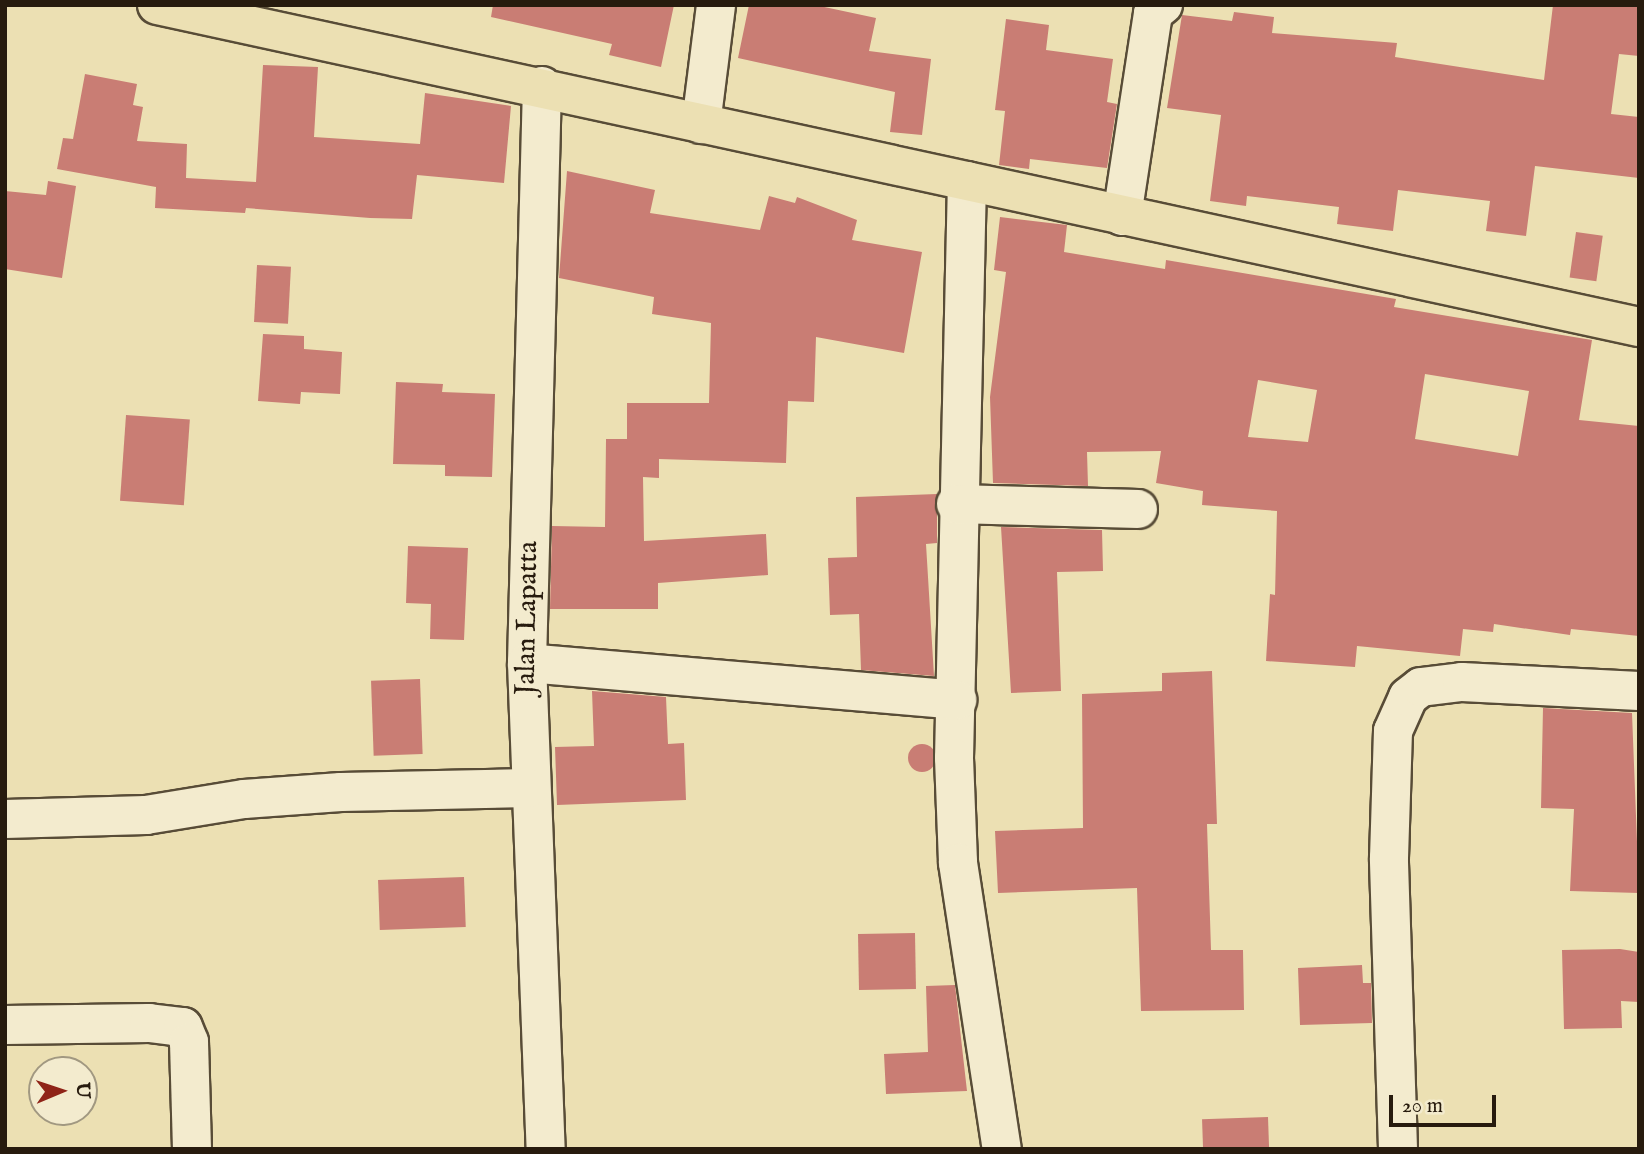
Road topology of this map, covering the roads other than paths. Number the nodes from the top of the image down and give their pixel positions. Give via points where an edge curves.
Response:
1 (157, 5) edge
2 (716, 5) edge
3 (1163, 5) edge
4 (542, 86) junction
5 (701, 124) junction
6 (967, 181) junction
7 (1122, 216) junction
8 (1639, 327) edge
9 (956, 504) junction
10 (1138, 509) dead end
11 (527, 663) junction
12 (1639, 691) edge
13 (957, 700) junction
14 (528, 788) junction
15 (5, 819) edge
16 (5, 1025) edge
17 (192, 1149) edge
18 (546, 1149) edge
19 (1002, 1149) edge
20 (1398, 1149) edge

1 - 4 main road
2 - 5 street
3 - 7 street via 1153,13
4 - 5 main road
4 - 11 street, Jalan Lapatta
5 - 6 main road
6 - 7 main road
6 - 9 street
7 - 8 main road
9 - 10 street
9 - 13 street
11 - 13 street
11 - 14 street, Jalan Lapatta
12 - 20 street via 1462,681 1421,687 1408,697 1393,731 1389,858
13 - 19 street via 958,863
14 - 15 street via 341,792 244,799 146,816
14 - 18 street, Jalan Lapatta
16 - 17 street via 149,1023 183,1027 189,1042

